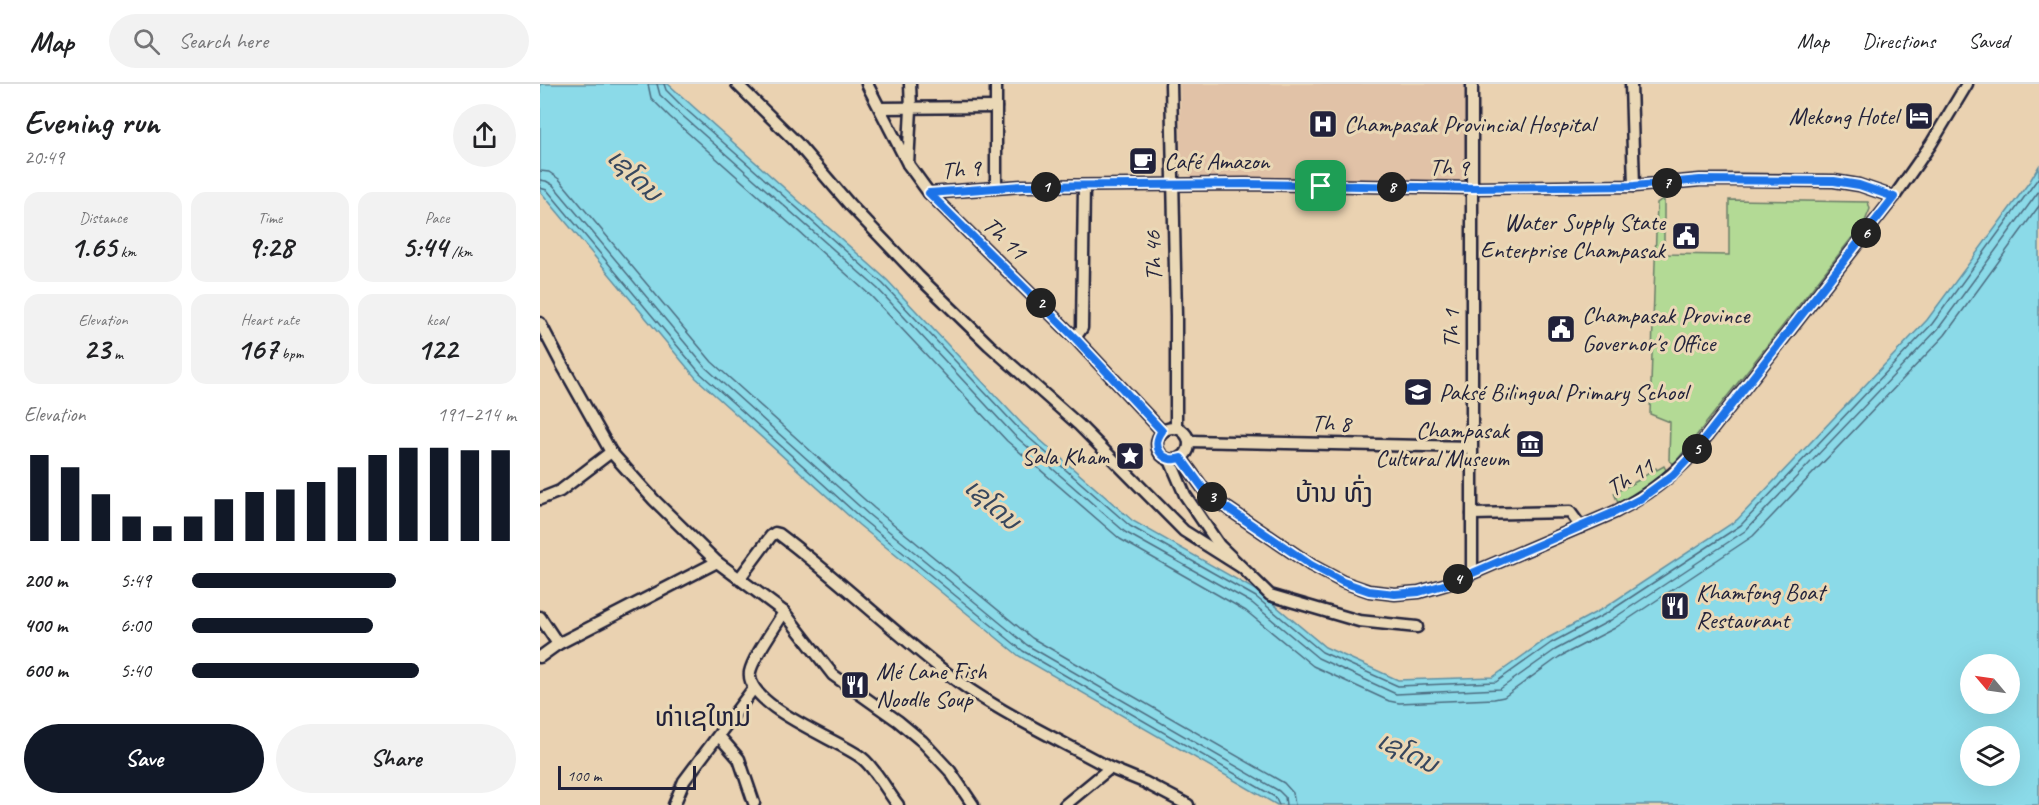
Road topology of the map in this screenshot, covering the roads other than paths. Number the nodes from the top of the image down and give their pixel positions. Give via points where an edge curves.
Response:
1 (737, 84) edge
2 (867, 84) edge
3 (910, 84) edge
4 (996, 84) edge
5 (1171, 84) edge
6 (1472, 84) edge
7 (1631, 84) edge
8 (1967, 84) edge
9 (996, 107) junction
10 (880, 108) junction
11 (911, 109) junction
12 (908, 164) junction
13 (1172, 185) junction
14 (1634, 186) junction
15 (996, 187) junction
16 (1084, 187) junction
17 (1473, 188) junction
18 (929, 193) junction
19 (1894, 197) junction
20 (540, 323) edge
21 (1075, 338) junction
22 (1176, 428) junction
23 (1162, 431) junction
24 (1189, 441) junction
25 (1472, 447) junction
26 (611, 452) junction
27 (1181, 458) junction
28 (1170, 460) junction
29 (540, 498) edge
30 (1472, 514) junction
31 (1581, 527) junction
32 (717, 562) junction
33 (1241, 567) junction
34 (1472, 573) junction
35 (739, 579) junction
36 (784, 612) junction
37 (540, 617) edge
38 (1417, 627) dead end
39 (558, 644) junction
40 (540, 657) edge
41 (753, 689) junction
42 (719, 736) junction
43 (1110, 768) junction
44 (754, 803) dead end
45 (674, 805) edge
46 (898, 805) edge
47 (974, 805) edge
48 (1065, 805) edge
49 (1188, 805) edge

1 - 33 street via 796,142 910,268 989,345 1079,425 1184,531
2 - 10 street, Th 11
3 - 11 street
4 - 9 street
5 - 13 street, Th 46
6 - 17 street, Th 1
7 - 14 street
8 - 19 street, Th 11
9 - 11 street
9 - 15 street
10 - 11 street
10 - 12 street, Th 11
11 - 12 street
12 - 18 street, Th 11
13 - 16 street, Th 9
13 - 17 street, Th 9
13 - 22 street, Th 46
14 - 17 street, Th 9
14 - 19 street, Th 9 via 1700,180 1834,181
15 - 16 street, Th 9
15 - 18 street, Th 9
16 - 21 street via 1082,328
17 - 25 street, Th 1
18 - 21 street, Th 11
19 - 31 street, Th 11 via 1692,455 1640,499
20 - 26 street
21 - 23 street, Th 11
22 - 23 street
22 - 24 street
23 - 28 street via 1157,449
24 - 25 street, Th 8
24 - 27 street
25 - 30 street, Th 1
26 - 29 street via 560,491
26 - 32 street
27 - 28 street
27 - 34 street, Th 11 via 1208,495 1311,565 1343,582 1369,591 1407,593
28 - 33 street via 1185,495 1219,545
30 - 31 street via 1570,512
30 - 34 street, Th 1
31 - 34 street, Th 11
32 - 35 street
32 - 39 street
33 - 38 street via 1270,595 1359,621
35 - 36 street
35 - 43 street via 771,536 779,534 983,699
36 - 41 street via 750,673
36 - 47 street via 832,675 922,741
37 - 39 street
39 - 40 street
41 - 42 street
41 - 46 street via 776,708 864,759
42 - 44 street via 739,759
42 - 45 street via 684,781
43 - 48 street
43 - 49 street

